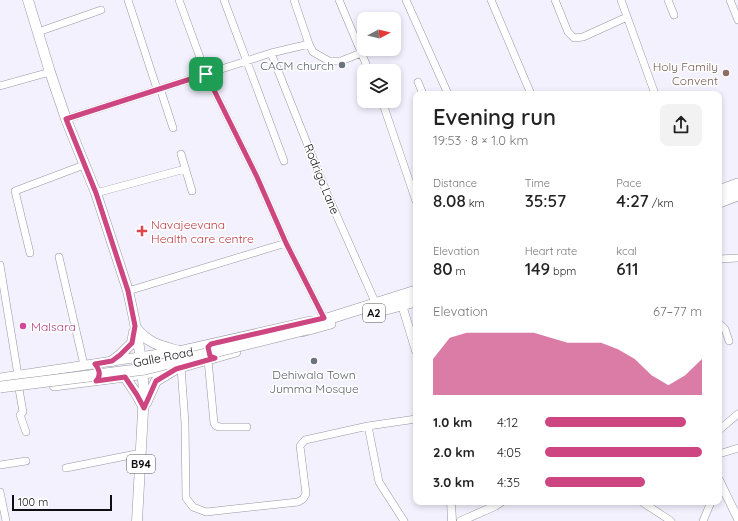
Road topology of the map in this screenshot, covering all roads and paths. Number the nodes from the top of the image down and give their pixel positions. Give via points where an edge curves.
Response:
1 (28, 0) edge
2 (128, 0) edge
3 (179, 0) edge
4 (224, 0) edge
5 (294, 0) edge
6 (339, 0) edge
7 (406, 0) edge
8 (491, 0) edge
9 (555, 0) edge
10 (621, 0) edge
11 (668, 0) edge
12 (730, 0) edge
13 (101, 10) dead end
14 (674, 15) dead end
15 (627, 17) junction
16 (738, 20) edge
17 (38, 32) junction
18 (357, 43) edge
19 (309, 44) junction
20 (271, 53) junction
21 (357, 55) edge
22 (247, 60) junction
23 (50, 72) junction
24 (206, 74) junction
25 (418, 82) dead end
26 (0, 86) edge
27 (158, 89) junction
28 (422, 91) edge
29 (447, 91) edge
30 (530, 91) edge
31 (654, 91) edge
32 (384, 108) edge
33 (66, 119) junction
34 (173, 128) dead end
35 (181, 154) dead end
36 (284, 161) dead end
37 (84, 164) junction
38 (185, 169) junction
39 (738, 184) edge
40 (722, 190) edge
41 (192, 191) dead end
42 (413, 192) edge
43 (96, 193) junction
44 (738, 195) edge
45 (722, 201) edge
46 (286, 243) junction
47 (30, 253) dead end
48 (59, 257) dead end
49 (738, 258) edge
50 (722, 259) edge
51 (0, 265) edge
52 (128, 291) junction
53 (413, 292) edge
54 (413, 302) edge
55 (376, 304) junction
56 (402, 305) junction
57 (330, 320) junction
58 (135, 326) junction
59 (722, 326) edge
60 (306, 327) junction
61 (413, 341) edge
62 (729, 341) dead end
63 (211, 344) junction
64 (179, 351) junction
65 (140, 357) junction
66 (211, 359) junction
67 (112, 361) junction
68 (95, 364) junction
69 (84, 366) junction
70 (178, 368) junction
71 (143, 374) junction
72 (18, 375) junction
73 (125, 377) junction
74 (0, 380) edge
75 (96, 381) junction
76 (0, 387) edge
77 (19, 389) junction
78 (0, 391) edge
79 (144, 408) junction
80 (738, 414) edge
81 (413, 419) edge
82 (368, 426) junction
83 (247, 427) dead end
84 (722, 427) edge
85 (26, 432) dead end
86 (738, 448) edge
87 (722, 453) edge
88 (141, 454) junction
89 (26, 461) dead end
90 (0, 465) edge
91 (66, 468) dead end
92 (722, 488) edge
93 (0, 492) edge
94 (451, 505) edge
95 (496, 505) edge
96 (647, 505) edge
97 (710, 505) edge
98 (738, 519) edge
99 (6, 521) edge
100 (137, 521) edge
101 (404, 521) edge
102 (452, 521) edge
103 (461, 521) edge
104 (671, 521) edge
105 (702, 521) edge

1 - 17 main road
2 - 27 street
3 - 24 street
4 - 22 street
5 - 19 street
6 - 18 street
7 - 29 street
8 - 30 street
9 - 15 street via 568,32 574,38 583,37
10 - 15 street
11 - 14 street
12 - 16 street
13 - 17 street
15 - 31 street
17 - 23 main road
19 - 20 street
19 - 21 street via 313,52 329,60 341,61
20 - 22 street
20 - 55 street, Rodrigo Lane via 328,196
22 - 24 street
22 - 36 street
23 - 26 street
23 - 33 main road
24 - 27 street
24 - 46 street via 257,177
25 - 28 street
27 - 33 street
27 - 34 street
32 - 42 street
33 - 37 main road
35 - 38 street
37 - 43 main road
37 - 47 street via 15,191
38 - 41 street
38 - 43 street
39 - 40 highway
43 - 52 main road
44 - 45 highway
46 - 52 street
46 - 57 street
48 - 69 street
49 - 50 street
51 - 72 street
52 - 58 main road
53 - 55 highway, Galle Road / A2
54 - 56 highway, Galle Road / A2
55 - 57 highway, Galle Road / A2
56 - 57 highway, Galle Road / A2
56 - 61 street
57 - 60 highway, Galle Road / A2
57 - 63 main road
57 - 66 main road
58 - 64 main road via 143,336 156,344
58 - 65 main road
58 - 67 main road via 132,343
59 - 62 street
60 - 74 highway, Galle Road / A2 via 144,362
60 - 76 highway, Galle Road / A2, bridge via 145,369
63 - 64 main road
63 - 66 main road via 208,347
64 - 65 main road
65 - 67 main road
65 - 71 main road
66 - 70 main road
66 - 83 street via 214,423 220,427
67 - 68 main road
68 - 69 main road
68 - 75 main road via 100,372
69 - 72 main road
70 - 71 main road
70 - 79 main road via 156,381
70 - 82 street via 185,423 186,498 193,508 206,512 298,502 306,494 300,446 302,442
71 - 73 main road
71 - 79 main road, B94
72 - 74 main road
73 - 75 main road
73 - 79 main road
75 - 77 main road
77 - 78 main road
77 - 85 street via 23,412 20,415
79 - 88 main road, B94
80 - 84 street
81 - 82 street
82 - 101 street via 379,482
86 - 87 street
88 - 91 street
88 - 100 main road, B94
89 - 90 street
92 - 98 street
93 - 99 street
94 - 102 street
95 - 103 street
96 - 104 street
97 - 105 street

